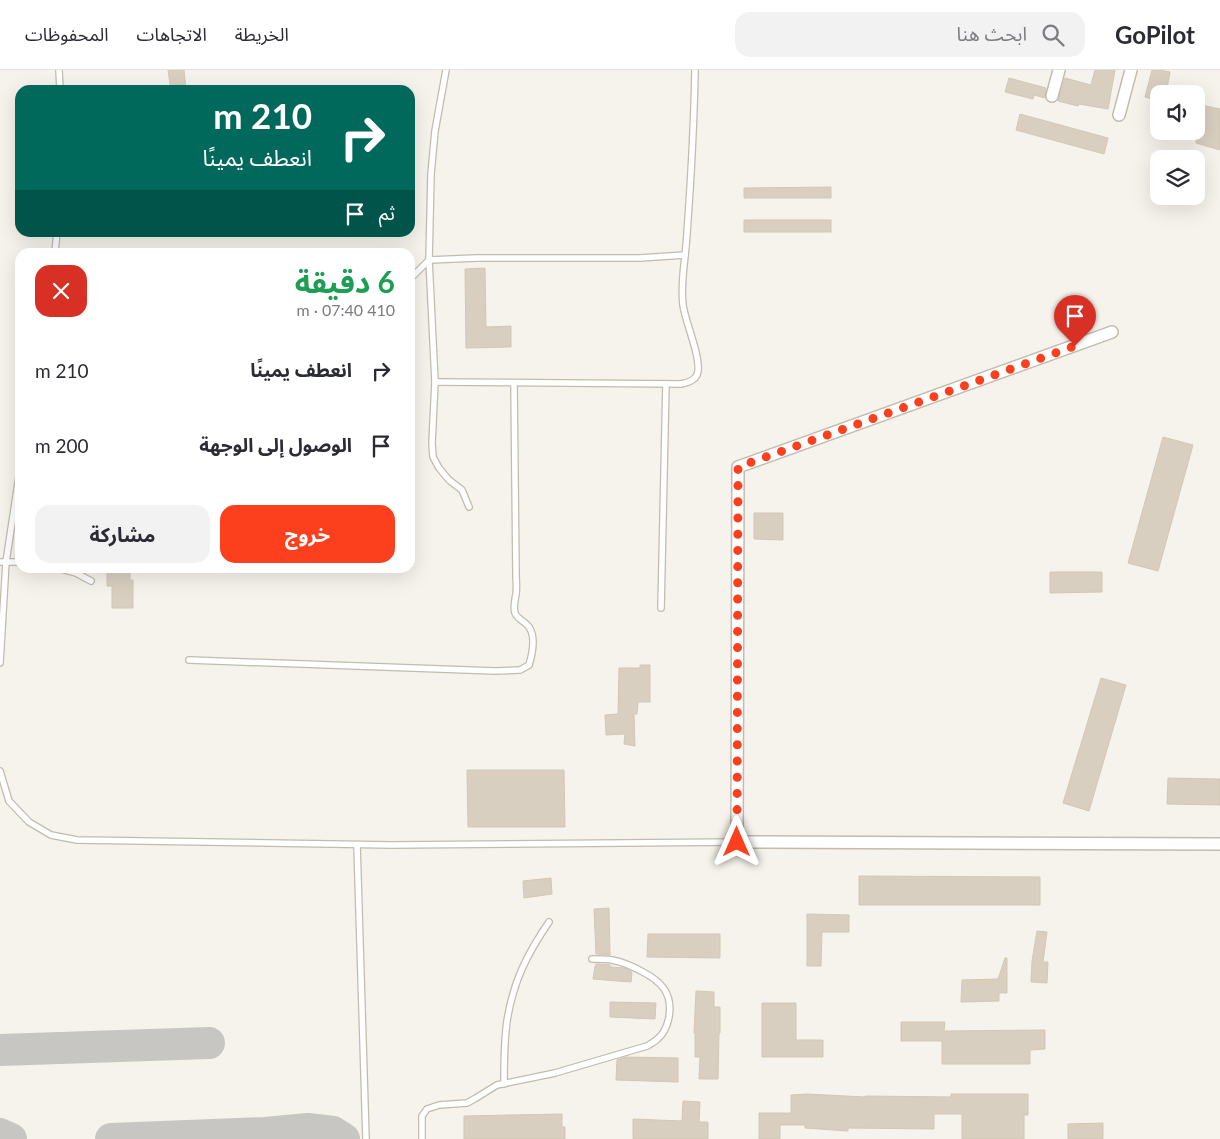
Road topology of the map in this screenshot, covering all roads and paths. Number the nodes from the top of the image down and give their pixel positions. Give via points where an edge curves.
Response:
1 (59, 70) edge
2 (446, 70) edge
3 (695, 70) edge
4 (1059, 70) edge
5 (1131, 70) edge
6 (60, 85) edge
7 (1052, 96) dead end
8 (1119, 115) dead end
9 (685, 255) junction
10 (429, 260) junction
11 (415, 274) edge
12 (1112, 332) dead end
13 (435, 382) junction
14 (514, 383) junction
15 (666, 384) junction
16 (15, 497) edge
17 (469, 507) dead end
18 (3, 562) edge
19 (76, 573) edge
20 (91, 581) dead end
21 (661, 608) dead end
22 (189, 660) dead end
23 (0, 663) edge
24 (0, 771) edge
25 (737, 842) junction
26 (1220, 844) edge
27 (357, 845) junction
28 (549, 922) dead end
29 (592, 959) dead end
30 (504, 1084) junction
31 (366, 1139) edge
32 (422, 1139) edge

1 - 6 lane
2 - 10 lane via 431,174
3 - 9 lane
4 - 7 street
5 - 8 street
9 - 10 lane
9 - 15 lane via 683,305 697,358 697,376 690,382
10 - 11 lane
10 - 13 lane
12 - 25 street via 738,467
13 - 14 lane
13 - 17 lane via 433,457 449,480 462,490
14 - 15 lane
14 - 22 lane via 514,604 515,613 529,627 533,637 529,666 520,670 495,671
15 - 21 lane
16 - 18 lane
18 - 23 lane
19 - 20 lane
24 - 27 lane via 9,801 29,822 51,835 77,840
25 - 26 street
25 - 27 lane
27 - 31 lane
28 - 30 lane via 534,944 512,995 504,1050
29 - 30 lane via 630,965 665,988 670,1010 664,1032 657,1041 646,1046 556,1073
30 - 32 lane via 490,1088 467,1103 427,1109 422,1116

